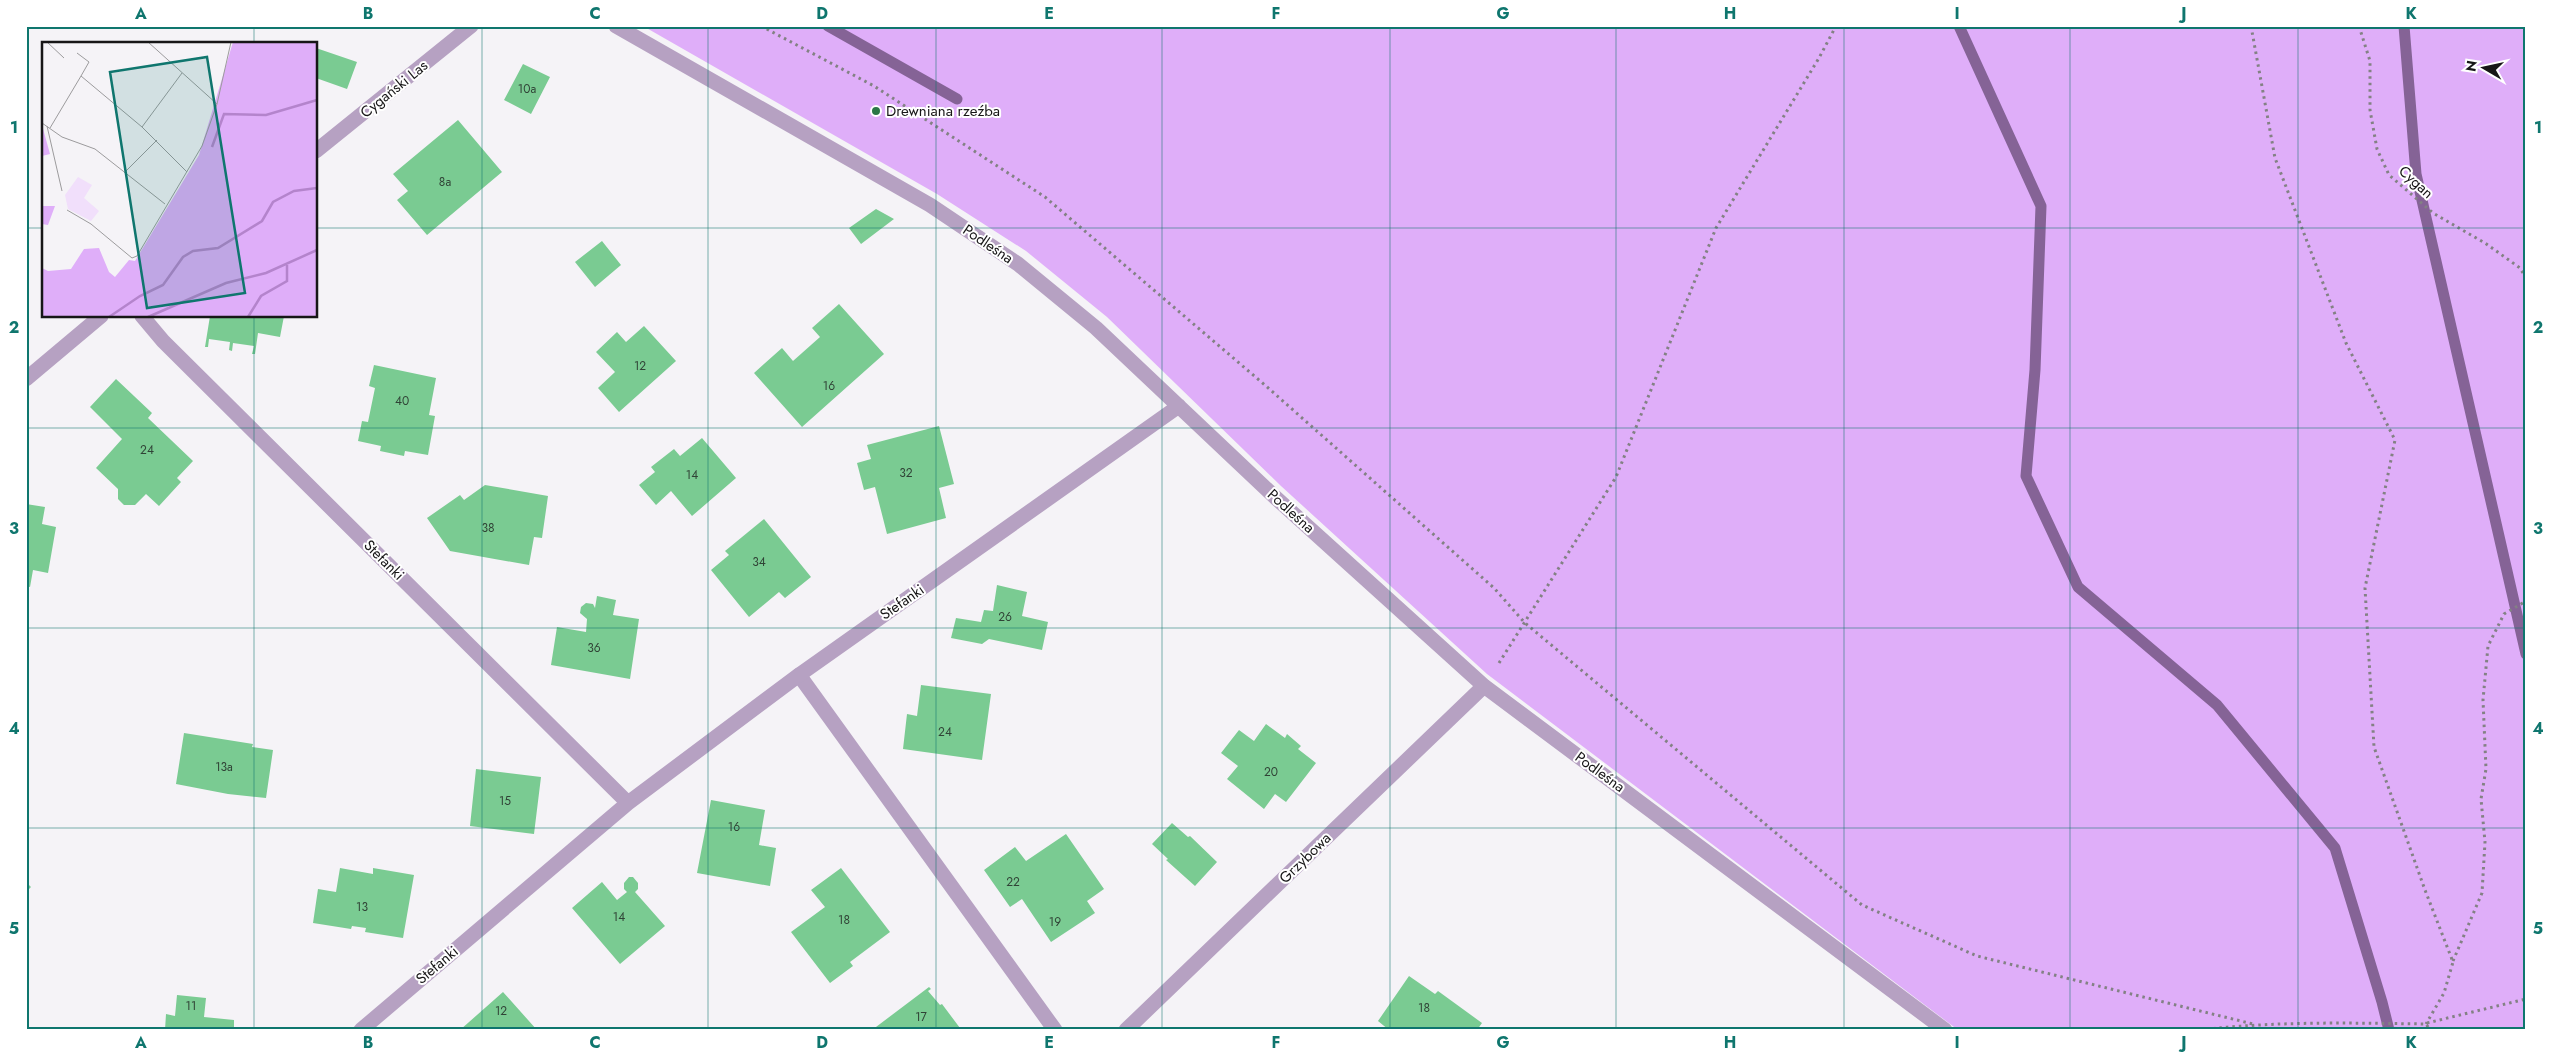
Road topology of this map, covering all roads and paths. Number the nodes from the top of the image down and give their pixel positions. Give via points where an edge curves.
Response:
1 (471, 26) edge
2 (616, 26) edge
3 (761, 26) edge
4 (1836, 26) edge
5 (2251, 26) edge
6 (2359, 26) edge
7 (318, 149) edge
8 (2526, 278) edge
9 (99, 318) edge
10 (144, 318) edge
11 (26, 378) edge
12 (1179, 406) junction
13 (2526, 601) edge
14 (1525, 623) junction
15 (798, 674) junction
16 (1484, 686) junction
17 (628, 803) junction
18 (2453, 962) junction
19 (2526, 999) edge
20 (2253, 1024) junction
21 (2426, 1024) junction
22 (361, 1030) edge
23 (1055, 1030) edge
24 (1126, 1030) edge
25 (1946, 1030) edge
26 (2200, 1030) edge
27 (2430, 1030) edge

1 - 7 street, Cygański Las
2 - 12 street, Podleśna via 930,205 1018,264 1096,328
3 - 14 path via 874,86 1045,197 1266,386 1494,588
4 - 14 path via 1716,228 1616,477
5 - 18 path via 2274,158 2346,343 2395,440 2365,588 2374,747
6 - 8 path, Cygan via 2370,61 2370,110 2377,148 2389,175 2433,213 2486,243 2520,268
9 - 11 street
10 - 17 street, Stefanki via 162,341
12 - 15 street, Stefanki
12 - 16 street, Podleśna
13 - 18 path via 2504,614 2488,646 2482,700 2486,769 2481,799 2485,842 2482,893
14 - 16 path
14 - 20 path via 1862,905 1977,956
15 - 17 street, Stefanki
15 - 23 street
16 - 24 street, Grzybowa
16 - 25 street, Podleśna
17 - 22 street, Stefanki
18 - 21 path via 2444,993
19 - 21 path
20 - 21 path
20 - 26 path
21 - 27 path

